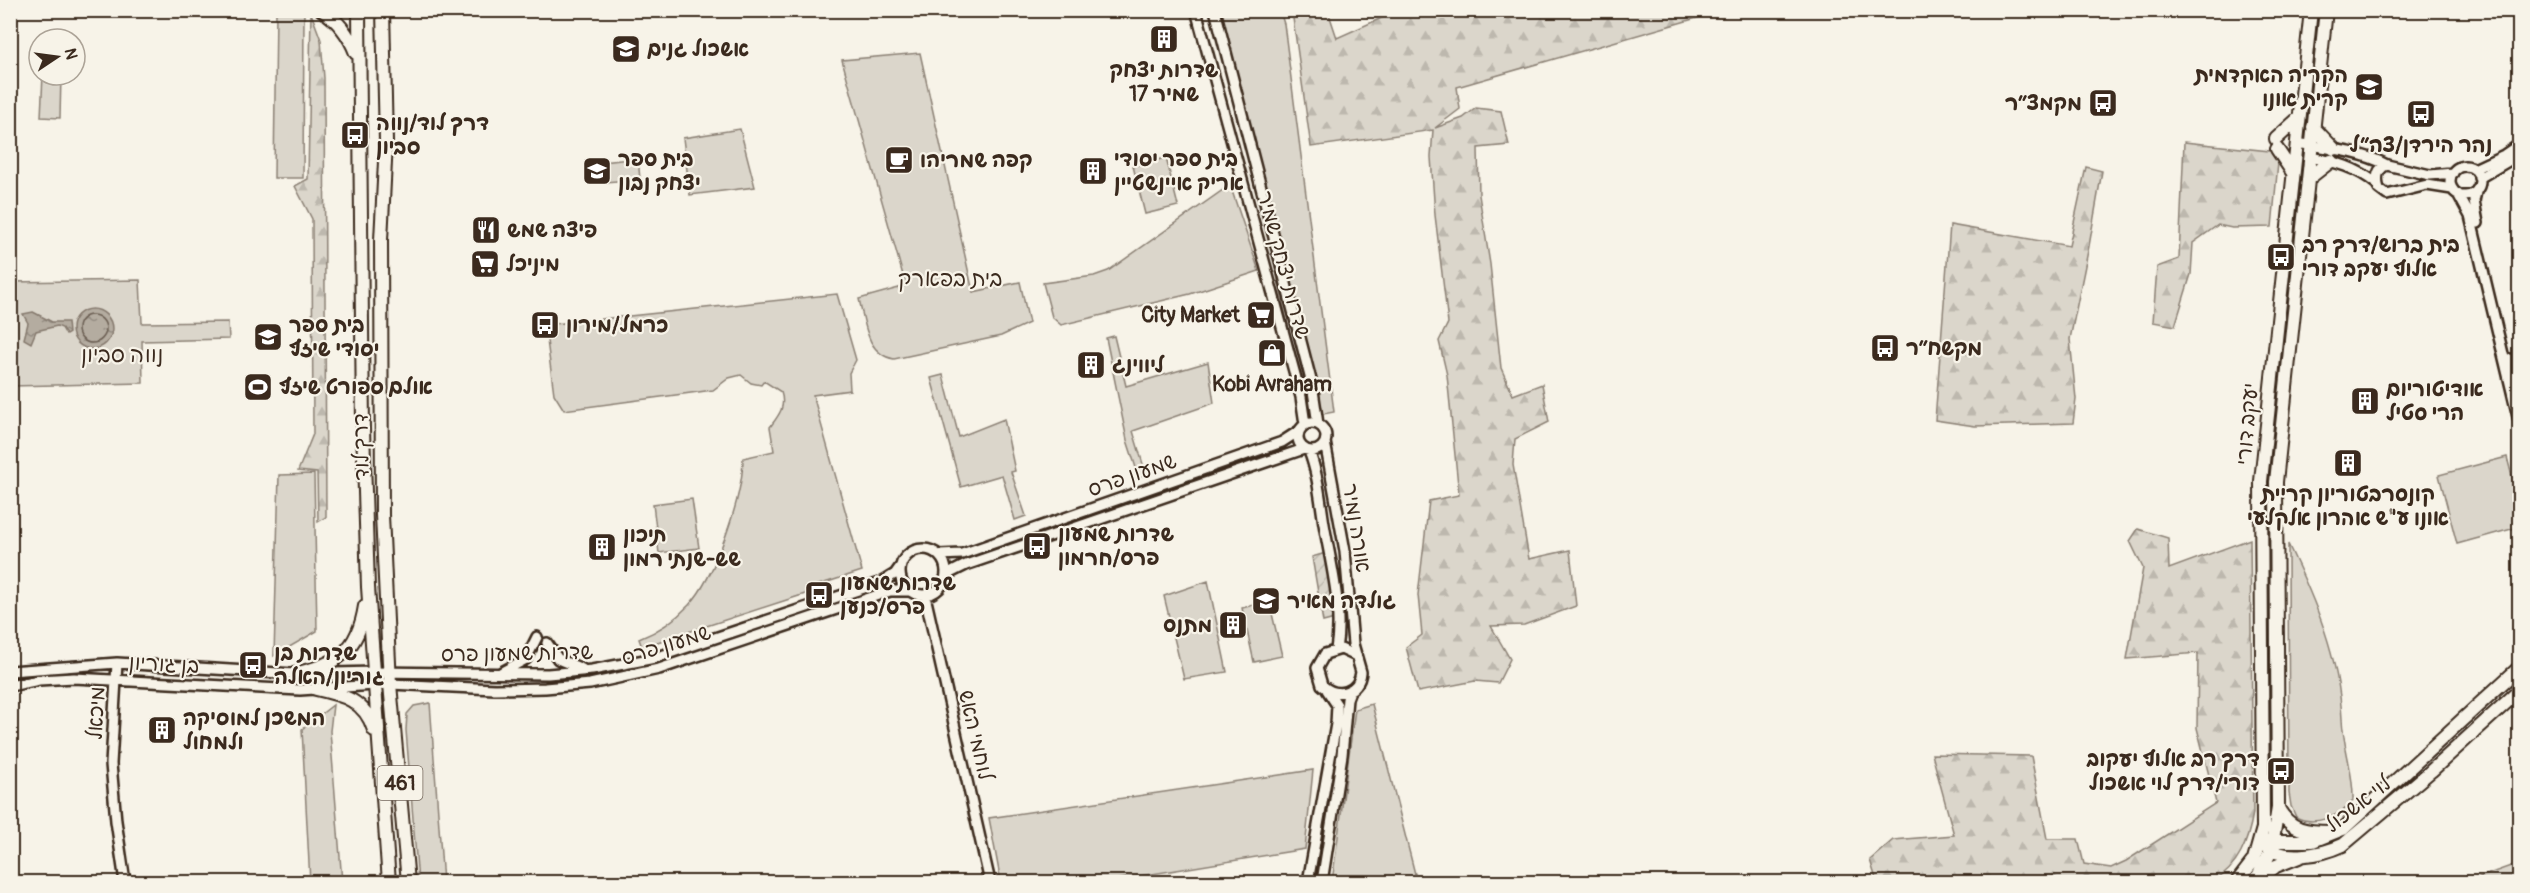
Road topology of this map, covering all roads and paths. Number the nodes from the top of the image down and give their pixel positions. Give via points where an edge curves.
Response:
1 (322, 10) edge
2 (358, 10) edge
3 (382, 10) edge
4 (1196, 10) edge
5 (1215, 10) edge
6 (2311, 10) edge
7 (2325, 10) edge
8 (358, 61) junction
9 (2299, 118) junction
10 (2313, 127) junction
11 (2296, 143) junction
12 (2520, 144) edge
13 (2311, 151) junction
14 (2520, 154) edge
15 (2332, 155) junction
16 (2388, 165) junction
17 (2293, 173) junction
18 (2453, 173) junction
19 (2477, 174) junction
20 (2308, 179) junction
21 (2377, 184) junction
22 (2455, 191) junction
23 (2476, 192) junction
24 (2520, 394) edge
25 (1318, 424) junction
26 (2520, 425) edge
27 (1302, 428) junction
28 (1325, 442) junction
29 (1307, 450) junction
30 (939, 555) junction
31 (900, 567) junction
32 (946, 575) junction
33 (368, 588) junction
34 (909, 591) junction
35 (925, 596) junction
36 (537, 637) dead end
37 (547, 643) dead end
38 (1336, 650) junction
39 (1356, 656) junction
40 (117, 663) junction
41 (2520, 667) edge
42 (590, 670) junction
43 (10, 671) edge
44 (374, 672) junction
45 (294, 674) junction
46 (495, 674) junction
47 (390, 678) junction
48 (116, 680) junction
49 (426, 684) joint
50 (374, 685) junction
51 (10, 686) edge
52 (316, 689) junction
53 (1327, 690) junction
54 (2520, 690) edge
55 (1350, 691) junction
56 (379, 747) junction
57 (2278, 808) junction
58 (2339, 832) junction
59 (2260, 842) junction
60 (2273, 845) junction
61 (2306, 855) junction
62 (125, 882) edge
63 (390, 882) edge
64 (408, 882) edge
65 (990, 882) edge
66 (1308, 882) edge
67 (1322, 882) edge
68 (2237, 882) edge
69 (2255, 882) edge

1 - 8 main road via 344,30
2 - 8 main road, דרך לוד / 461
3 - 47 main road, דרך לוד / 461 via 386,142 381,240 381,474
4 - 27 street, שדרות יצחק שמיר via 1298,386
5 - 25 street, שדרות יצחק שמיר via 1312,384
6 - 9 main road, יעקב דורי
7 - 10 main road, יעקב דורי
8 - 33 main road, דרך לוד / 461
9 - 11 main road, יעקב דורי
9 - 17 main road via 2276,144
10 - 13 main road, יעקב דורי
10 - 15 main road
11 - 13 street
11 - 17 main road, יעקב דורי
12 - 19 street
13 - 15 street
13 - 20 main road, יעקב דורי
14 - 19 street
15 - 16 street via 2375,158
15 - 20 main road
15 - 21 street
16 - 18 street via 2430,175
16 - 21 street via 2380,170
17 - 59 main road, יעקב דורי via 2261,481 2264,799
18 - 19 street via 2465,166
18 - 22 street via 2450,181
19 - 23 street
20 - 57 main road, יעקב דורי via 2276,482
21 - 22 street via 2387,195 2427,185
22 - 23 street via 2467,196
22 - 26 street via 2470,216
23 - 24 street via 2475,208
25 - 27 street
25 - 28 street via 1326,434
27 - 29 street via 1298,439
27 - 30 street, שמעון פרס via 1282,442 962,554
28 - 29 street via 1317,450
28 - 39 street, אורה נמיר via 1345,550
29 - 32 street, שמעון פרס via 988,557
29 - 38 street, אורה נמיר via 1318,480 1334,580 1340,627
30 - 31 street via 926,549 916,550 907,555
30 - 32 street
31 - 34 street via 902,583
31 - 42 street, שדרות שמעון פרס via 882,582 688,647 634,663
32 - 35 street via 938,591
33 - 44 main road, דרך לוד / 461
33 - 45 main road via 362,621 348,650 325,666
34 - 35 street
34 - 49 street, שמעון פרס via 881,593 659,669 608,681 532,689
35 - 65 street, לוחמי האש
36 - 46 street via 526,659
37 - 42 street via 565,664
38 - 39 street
38 - 53 street via 1325,654 1317,668 1319,680
39 - 55 street via 1362,672 1359,683
40 - 43 street, שדרות שמעון פרס
40 - 45 street, שדרות שמעון פרס
40 - 48 street, מיכאל
41 - 58 main road, לוי אשכול
42 - 46 street, שדרות שמעון פרס
44 - 45 street, שדרות שמעון פרס
44 - 47 street, שדרות שמעון פרס
44 - 50 main road, דרך לוד / 461
46 - 47 street, שדרות שמעון פרס
47 - 49 street, שדרות שמעון פרס
47 - 50 street, שדרות שמעון פרס
47 - 64 main road, דרך לוד / 461
48 - 51 street, בן גוריון via 39,680
48 - 52 street, בן גוריון
48 - 62 street, מיכאל via 111,764
50 - 52 street, שדרות שמעון פרס
50 - 56 main road, דרך לוד / 461
52 - 56 main road via 349,697 362,706
53 - 55 street via 1339,694
53 - 66 street via 1337,705
54 - 61 main road, לוי אשכול via 2350,840 2335,849
55 - 67 street
56 - 63 main road, דרך לוד / 461
57 - 58 main road via 2298,830
57 - 60 main road, יעקב דורי
58 - 60 main road, לוי אשכול via 2313,841
59 - 60 main road
59 - 68 main road, יעקב דורי via 2250,867
60 - 61 main road, לוי אשכול
60 - 69 main road
61 - 69 main road via 2276,866

